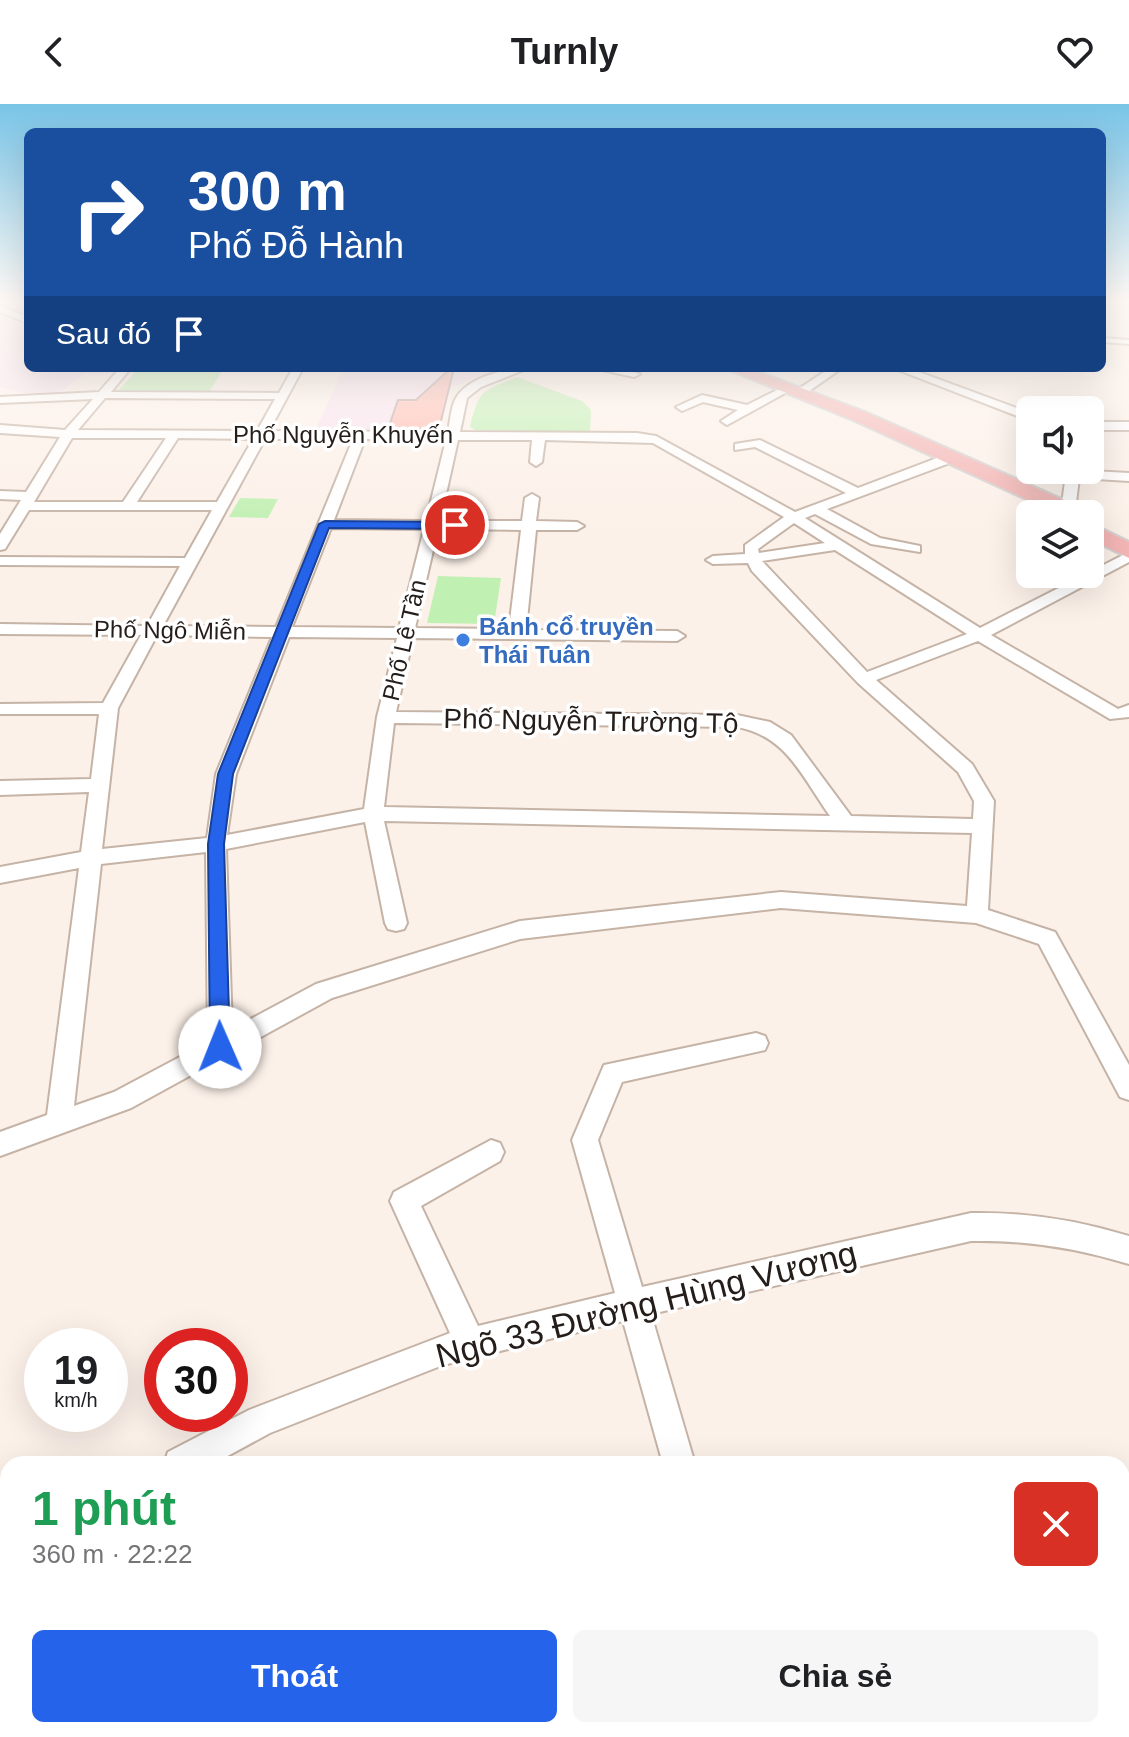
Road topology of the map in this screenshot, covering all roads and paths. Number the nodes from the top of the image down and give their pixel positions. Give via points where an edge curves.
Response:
1 (117, 378) edge
2 (293, 378) edge
3 (499, 378) edge
4 (748, 378) edge
5 (757, 378) edge
6 (819, 378) edge
7 (925, 378) edge
8 (793, 393) junction
9 (101, 395) junction
10 (283, 396) junction
11 (0, 400) edge
12 (682, 407) dead end
13 (749, 409) junction
14 (1016, 412) edge
15 (727, 421) dead end
16 (1104, 426) edge
17 (1129, 426) edge
18 (0, 429) edge
19 (263, 433) junction
20 (68, 434) junction
21 (175, 434) junction
22 (361, 434) junction
23 (452, 435) junction
24 (539, 436) junction
25 (739, 447) dead end
26 (942, 461) junction
27 (536, 462) dead end
28 (1104, 475) edge
29 (1129, 477) edge
30 (857, 493) junction
31 (0, 495) edge
32 (532, 498) dead end
33 (1036, 500) edge
34 (1037, 500) edge
35 (25, 501) junction
36 (127, 506) junction
37 (223, 506) junction
38 (817, 509) junction
39 (794, 517) junction
40 (325, 524) junction
41 (431, 525) junction
42 (529, 526) junction
43 (577, 526) dead end
44 (1104, 528) edge
45 (5, 530) edge
46 (1104, 539) edge
47 (1129, 541) edge
48 (838, 545) junction
49 (0, 546) edge
50 (915, 549) dead end
51 (1129, 554) edge
52 (754, 558) junction
53 (713, 560) dead end
54 (0, 561) edge
55 (192, 562) junction
56 (0, 629) edge
57 (155, 630) junction
58 (282, 632) junction
59 (405, 633) junction
60 (517, 634) junction
61 (979, 635) junction
62 (677, 636) dead end
63 (864, 679) junction
64 (109, 708) junction
65 (0, 709) edge
66 (1129, 711) edge
67 (386, 717) junction
68 (99, 785) junction
69 (0, 788) edge
70 (373, 814) junction
71 (845, 823) junction
72 (982, 826) junction
73 (216, 844) junction
74 (91, 858) junction
75 (0, 875) edge
76 (977, 915) junction
77 (396, 923) dead end
78 (756, 1043) dead end
79 (220, 1047) junction
80 (1129, 1089) edge
81 (59, 1123) junction
82 (0, 1144) edge
83 (491, 1152) dead end
84 (1129, 1250) edge
85 (634, 1306) junction
86 (470, 1343) junction
87 (195, 1456) edge
88 (677, 1456) edge

1 - 9 street
2 - 10 street
3 - 23 street, Phố Lê Tần via 462,397
4 - 8 main road
5 - 8 main road
6 - 8 street
7 - 14 street
8 - 13 street
8 - 26 main road
8 - 34 main road
9 - 10 street
9 - 11 street
9 - 20 street
10 - 19 street
12 - 13 street via 702,398
13 - 15 street
16 - 17 street
18 - 20 street, Phố Nguyễn Khuyến
19 - 21 street, Phố Nguyễn Khuyến
19 - 22 street, Phố Nguyễn Khuyến
19 - 37 street
20 - 21 street, Phố Nguyễn Khuyến
20 - 35 street
21 - 36 street
22 - 23 street, Phố Nguyễn Khuyến
22 - 40 street
23 - 24 street, Phố Nguyễn Khuyến
23 - 41 street, Phố Lê Tần
24 - 27 street
24 - 39 street, Phố Nguyễn Khuyến via 648,438 664,443
25 - 30 street via 756,443
26 - 30 street
26 - 33 main road
28 - 29 street
30 - 38 street
31 - 35 street
32 - 42 street
35 - 36 street
35 - 45 street
36 - 37 street
37 - 55 street
38 - 39 street
38 - 50 street via 876,541
39 - 48 street, Phố Nguyễn Khuyến
39 - 52 street via 750,548
40 - 41 street
40 - 58 street
41 - 42 street
41 - 59 street, Phố Lê Tần
42 - 43 street
42 - 60 street
44 - 47 main road
45 - 49 street
46 - 51 main road
48 - 52 street
48 - 61 street, Phố Nguyễn Khuyến
51 - 61 street
52 - 53 street
52 - 63 street via 757,568
54 - 55 street
55 - 57 street
56 - 57 street, Phố Ngô Miễn
57 - 58 street, Phố Ngô Miễn
57 - 64 street
58 - 59 street, Phố Ngô Miễn
58 - 73 street via 226,774
59 - 60 street, Phố Ngô Miễn
59 - 67 street, Phố Lê Tần
60 - 62 street, Phố Ngô Miễn
61 - 63 street
61 - 66 street, Phố Nguyễn Khuyến via 1116,715
63 - 72 street via 965,768 984,801
64 - 65 street
64 - 68 street
67 - 70 street, Phố Lê Tần
67 - 71 street, Phố Nguyễn Trường Tộ via 737,721 764,726 785,739
68 - 69 street
68 - 74 street
70 - 71 street
70 - 73 street
70 - 77 street, Phố Lê Tần
71 - 72 street
72 - 76 street
73 - 74 street
73 - 79 street
74 - 75 street
74 - 81 street
76 - 79 street via 781,900 520,930 324,991
76 - 80 street via 1047,938
78 - 85 street via 613,1073 585,1140
79 - 81 street via 122,1100
81 - 82 street
83 - 86 street via 404,1201
84 - 85 street, Ngõ 33 Đường Hùng Vương via 1019,1226 971,1227
85 - 86 street, Ngõ 33 Đường Hùng Vương
85 - 88 street
86 - 87 street, Ngõ 33 Đường Hùng Vương via 328,1393

